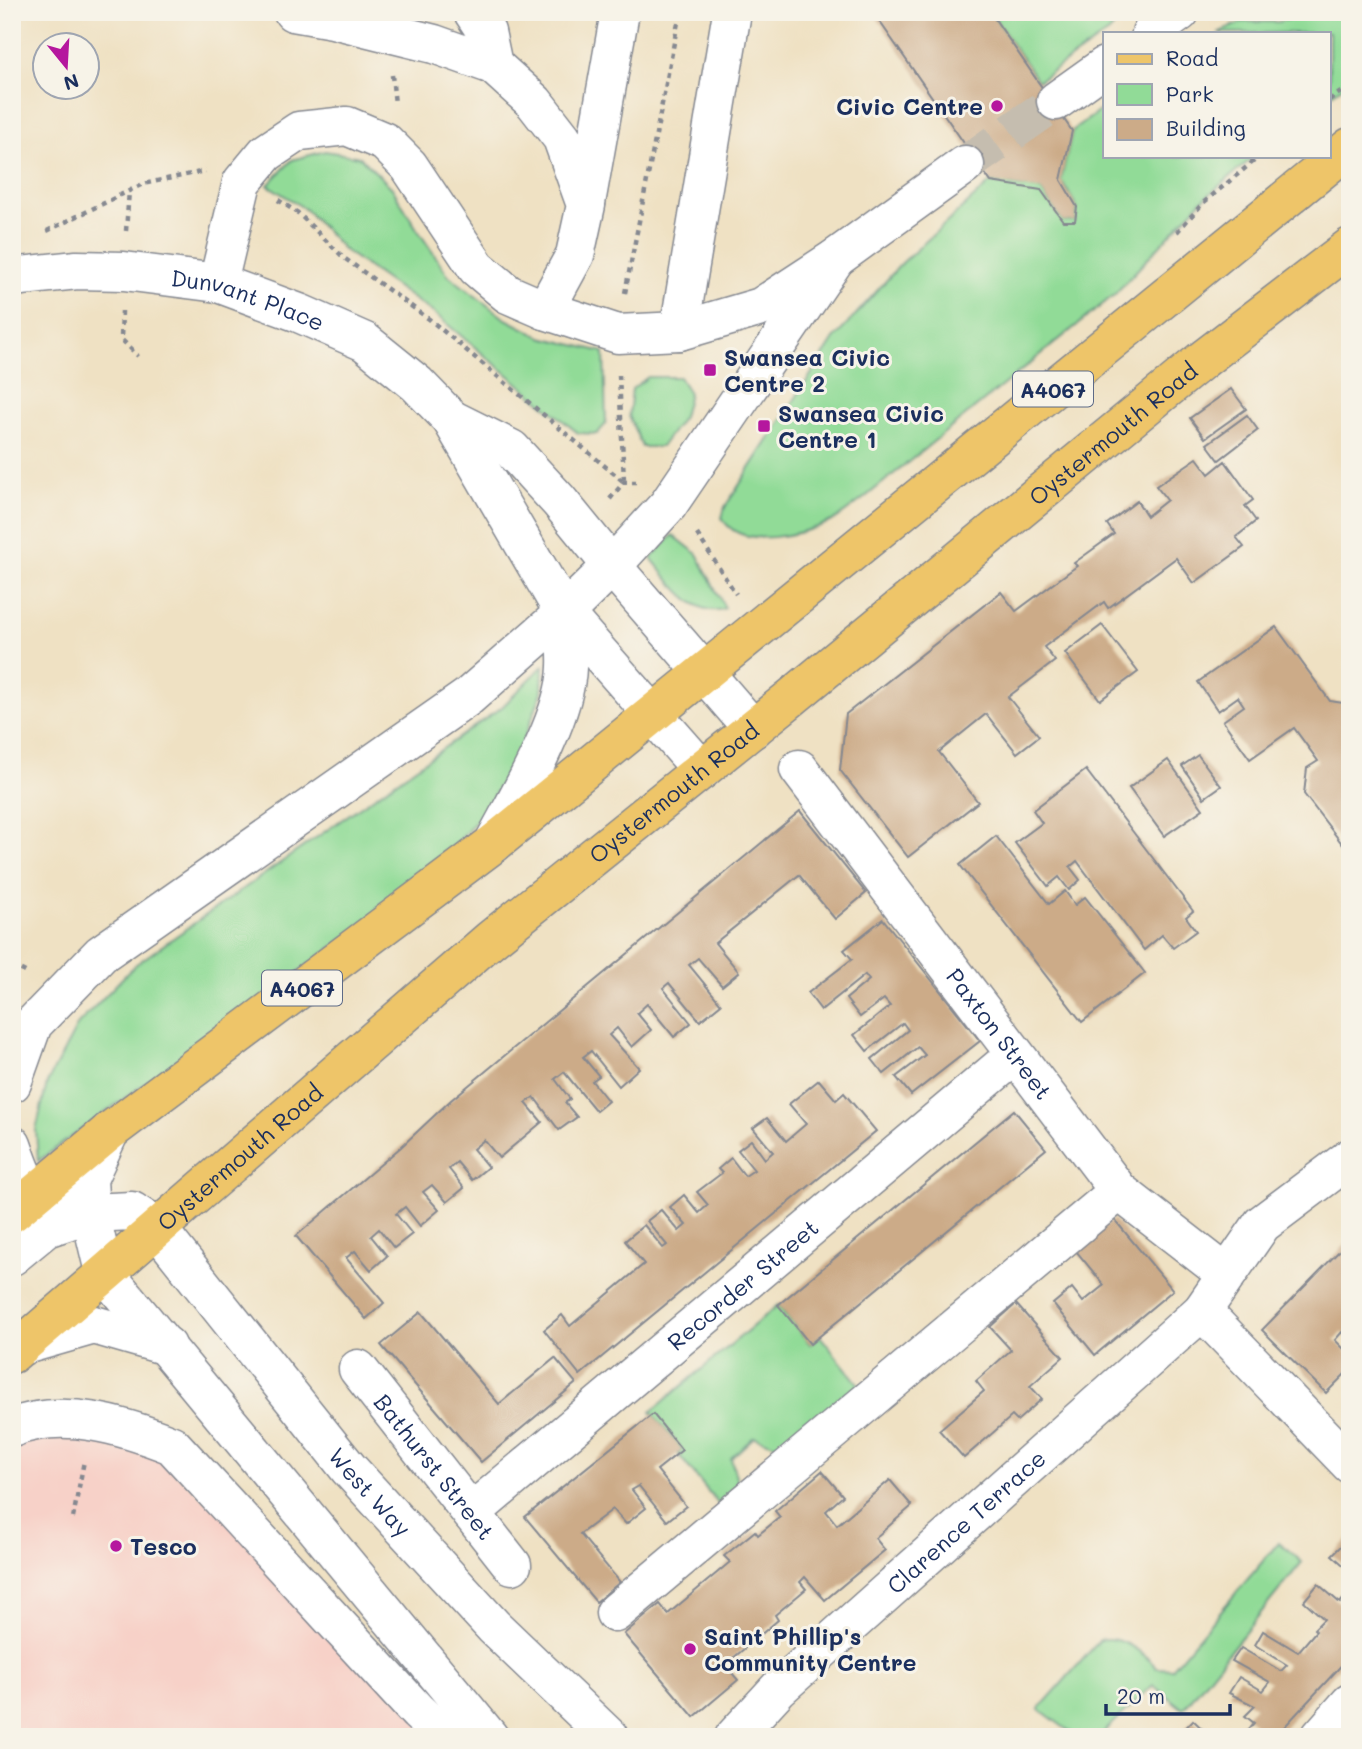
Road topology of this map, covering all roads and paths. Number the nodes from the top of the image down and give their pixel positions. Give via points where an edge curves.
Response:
1 (293, 12) edge
2 (473, 12) edge
3 (620, 12) edge
4 (680, 12) edge
5 (732, 12) edge
6 (1180, 12) edge
7 (365, 27) junction
8 (1152, 32) edge
9 (493, 65) junction
10 (1103, 67) edge
11 (1350, 86) edge
12 (1330, 99) edge
13 (1056, 101) tunnel mouth
14 (384, 142) junction
15 (1350, 148) edge
16 (965, 165) tunnel mouth
17 (242, 182) junction
18 (129, 191) junction
19 (586, 205) junction
20 (40, 234) dead end
21 (126, 235) dead end
22 (1350, 247) edge
23 (836, 258) junction
24 (12, 277) edge
25 (218, 283) junction
26 (122, 306) dead end
27 (545, 310) junction
28 (679, 331) junction
29 (618, 334) junction
30 (138, 356) dead end
31 (451, 419) junction
32 (624, 482) junction
33 (641, 482) dead end
34 (610, 499) dead end
35 (612, 566) junction
36 (564, 613) junction
37 (704, 672) junction
38 (653, 714) junction
39 (753, 729) junction
40 (799, 769) dead end
41 (702, 770) junction
42 (493, 844) junction
43 (12, 965) edge
44 (30, 975) dead end
45 (23, 1026) edge
46 (1015, 1055) junction
47 (12, 1083) edge
48 (110, 1131) junction
49 (12, 1145) edge
50 (1350, 1158) edge
51 (1119, 1191) junction
52 (24, 1203) edge
53 (90, 1213) junction
54 (156, 1227) junction
55 (12, 1256) edge
56 (104, 1272) junction
57 (1226, 1274) junction
58 (1202, 1311) junction
59 (167, 1346) junction
60 (16, 1350) edge
61 (358, 1369) dead end
62 (12, 1428) edge
63 (84, 1458) dead end
64 (1350, 1464) edge
65 (471, 1513) junction
66 (74, 1518) dead end
67 (512, 1565) dead end
68 (615, 1613) dead end
69 (1350, 1703) edge
70 (445, 1737) edge
71 (489, 1737) edge
72 (609, 1737) edge
73 (734, 1737) edge
74 (1320, 1737) edge

1 - 7 street
2 - 9 street via 486,32
3 - 19 street
4 - 29 path
5 - 28 street
6 - 8 street
7 - 9 street
7 - 14 path via 389,57 396,101
9 - 19 street via 534,102 562,138
10 - 13 street
11 - 12 path
14 - 17 street via 347,126 299,131 266,153
14 - 27 street via 409,166 477,268 509,294
15 - 37 main road, A4067
16 - 23 street
17 - 18 path via 204,171
17 - 25 street
17 - 32 path via 298,213 344,258 429,319
18 - 20 path
18 - 21 path
19 - 27 street via 575,255
22 - 39 main road, Oystermouth Road / A4067 via 1190,370
23 - 28 street via 761,307
23 - 35 street via 668,505
24 - 25 street, Dunvant Place via 77,270 124,271
25 - 31 street, Dunvant Place via 365,342
26 - 30 path via 121,338
27 - 29 street
28 - 29 street
29 - 32 path
31 - 35 street, Dunvant Place via 511,449
31 - 36 street, Dunvant Place
32 - 33 path
32 - 34 path
35 - 36 street
35 - 37 street, Dunvant Place
36 - 38 street, Dunvant Place
36 - 42 street, Dunvant Place via 568,668 560,705
36 - 45 street via 468,697 101,954
37 - 38 main road, A4067
37 - 39 street, Dunvant Place
38 - 41 street, Dunvant Place
38 - 42 main road, A4067
39 - 41 main road, Oystermouth Road / A4067
40 - 46 street, Paxton Street
41 - 54 main road, Oystermouth Road / A4067 via 490,940
42 - 48 main road, A4067
43 - 44 path
45 - 47 street
46 - 51 street, Paxton Street
46 - 65 street, Recorder Street
48 - 52 main road, A4067
48 - 53 street via 88,1180
49 - 52 street via 23,1177
50 - 57 street, Clarence Terrace via 1262,1224
51 - 57 street, Paxton Street
51 - 68 street
52 - 53 street
53 - 54 street via 132,1211
53 - 55 street via 46,1228
53 - 56 street
54 - 56 main road, Oystermouth Road / A4067
54 - 72 street, West Way via 349,1469 494,1627
56 - 59 street
56 - 60 main road, Oystermouth Road / A4067
57 - 58 street, Clarence Terrace
58 - 64 street
58 - 73 street, Clarence Terrace via 779,1688
59 - 60 street via 94,1325
59 - 71 street
61 - 65 street, Bathurst Street
62 - 70 street via 68,1419 128,1428 172,1445
63 - 66 path
65 - 67 street, Bathurst Street
69 - 74 street

